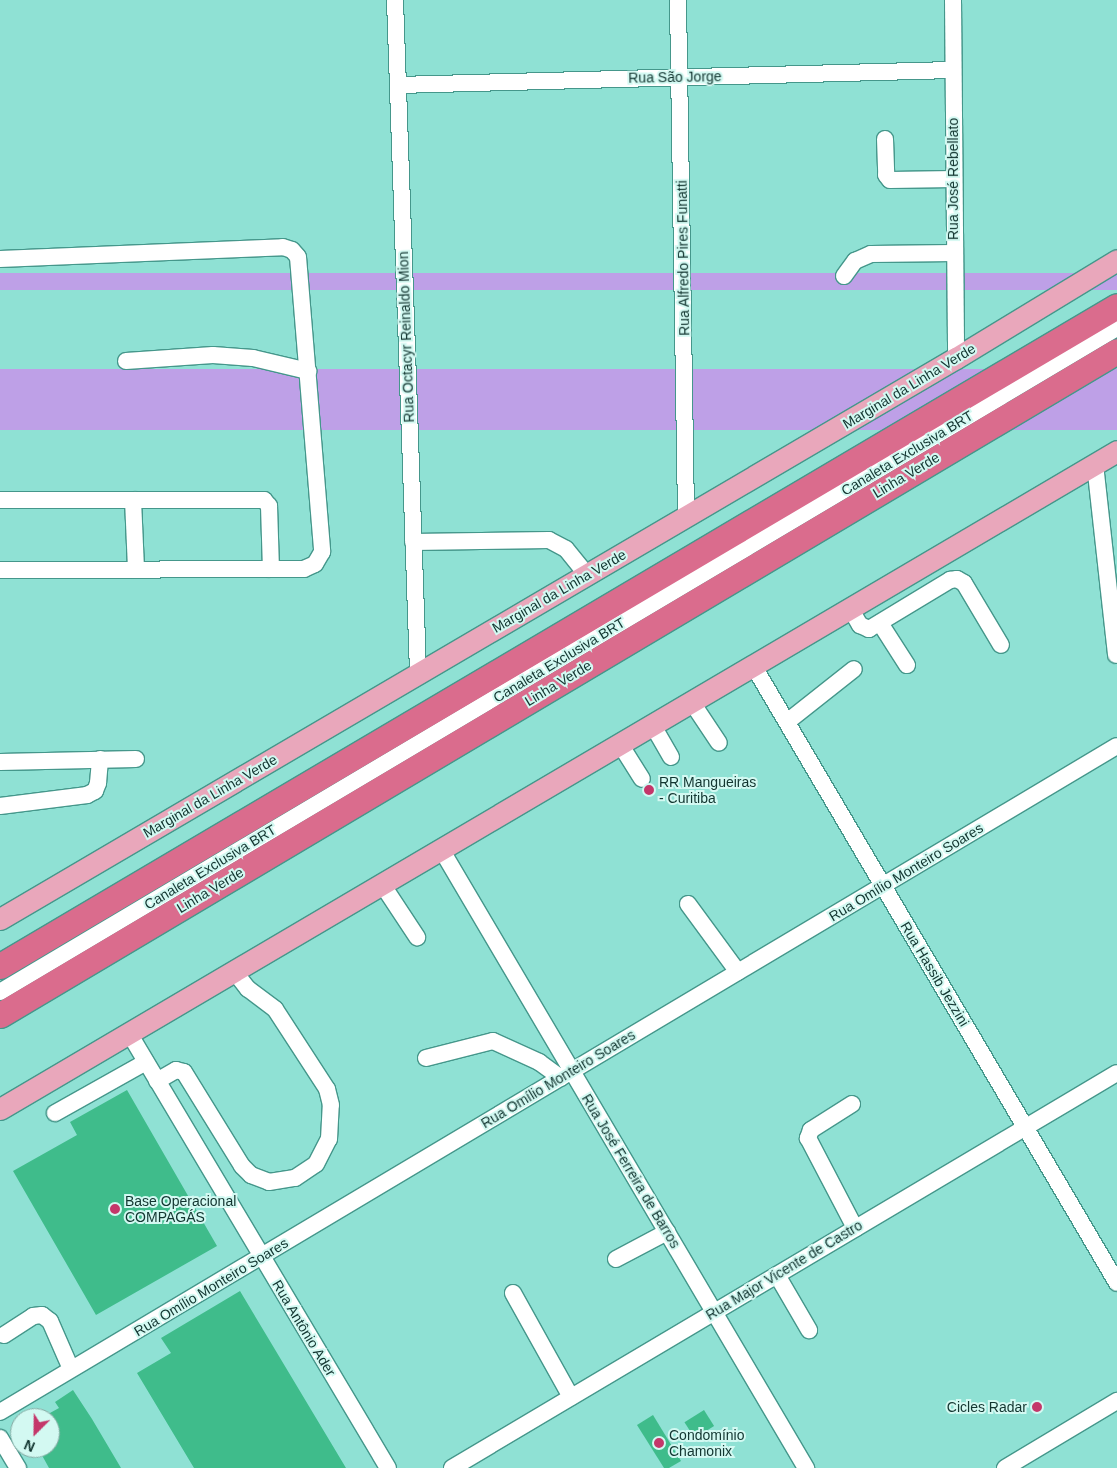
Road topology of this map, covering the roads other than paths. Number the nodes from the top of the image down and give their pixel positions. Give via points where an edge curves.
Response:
1 (395, 0) edge
2 (678, 0) edge
3 (953, 0) edge
4 (953, 70) junction
5 (680, 76) junction
6 (398, 84) junction
7 (885, 139) dead end
8 (954, 179) junction
9 (954, 253) junction
10 (0, 259) edge
11 (1117, 260) edge
12 (844, 276) dead end
13 (1117, 306) edge
14 (1117, 328) edge
15 (1117, 352) edge
16 (956, 358) junction
17 (126, 362) dead end
18 (308, 370) junction
19 (1117, 451) edge
20 (1095, 464) junction
21 (0, 500) edge
22 (133, 500) junction
23 (686, 516) junction
24 (413, 542) junction
25 (271, 569) junction
26 (0, 570) edge
27 (136, 570) junction
28 (587, 575) junction
29 (850, 608) junction
30 (880, 623) junction
31 (1001, 644) dead end
32 (1116, 655) dead end
33 (753, 665) junction
34 (906, 665) dead end
35 (854, 669) dead end
36 (418, 674) junction
37 (691, 702) junction
38 (787, 722) junction
39 (652, 724) junction
40 (719, 743) dead end
41 (620, 744) junction
42 (1117, 746) edge
43 (671, 757) dead end
44 (100, 759) junction
45 (136, 759) dead end
46 (0, 762) edge
47 (642, 779) dead end
48 (0, 806) edge
49 (441, 849) junction
50 (382, 884) junction
51 (883, 886) junction
52 (688, 904) dead end
53 (0, 919) edge
54 (417, 937) dead end
55 (0, 966) edge
56 (234, 971) junction
57 (738, 972) junction
58 (0, 992) edge
59 (0, 1015) edge
60 (129, 1033) junction
61 (426, 1058) dead end
62 (146, 1062) junction
63 (1117, 1073) edge
64 (566, 1074) junction
65 (157, 1080) junction
66 (852, 1104) dead end
67 (0, 1108) edge
68 (54, 1113) dead end
69 (1026, 1127) junction
70 (855, 1228) junction
71 (667, 1232) junction
72 (262, 1256) junction
73 (616, 1259) dead end
74 (777, 1275) junction
75 (1117, 1283) edge
76 (513, 1293) dead end
77 (714, 1312) junction
78 (809, 1330) dead end
79 (4, 1335) dead end
80 (71, 1369) junction
81 (571, 1397) junction
82 (1117, 1401) edge
83 (0, 1412) edge
84 (0, 1438) edge
85 (18, 1468) edge
86 (388, 1468) edge
87 (452, 1468) edge
88 (806, 1468) edge
89 (1004, 1468) edge

1 - 6 street, Rua Octacyr Reinaldo Mion
2 - 5 street, Rua Alfredo Pires Funatti
3 - 4 street, Rua José Rebellato
4 - 5 street, Rua São Jorge
4 - 8 street, Rua José Rebellato
5 - 6 street, Rua São Jorge
5 - 23 street, Rua Alfredo Pires Funatti
6 - 24 street, Rua Octacyr Reinaldo Mion
7 - 8 street via 886,175 890,180
8 - 9 street, Rua José Rebellato
9 - 12 street via 870,254 854,261
9 - 16 street, Rua José Rebellato
10 - 18 street via 283,247 292,250 298,257
11 - 16 main road, Marginal da Linha Verde
13 - 55 highway
14 - 58 street, Canaleta Exclusiva BRT
15 - 59 highway, Linha Verde
16 - 23 main road, Marginal da Linha Verde
17 - 18 street via 213,355 253,358
18 - 25 street via 322,552 315,564 304,569
19 - 20 main road
20 - 29 main road
20 - 32 street
21 - 22 street
22 - 25 street via 264,500 269,506
22 - 27 street
23 - 28 main road, Marginal da Linha Verde
24 - 28 street via 549,540 566,548
24 - 36 street, Rua Octacyr Reinaldo Mion
25 - 27 street
26 - 27 street
28 - 36 main road, Marginal da Linha Verde
29 - 30 street via 864,628
29 - 33 main road
30 - 31 street via 950,580 957,579 964,583
30 - 34 street
33 - 37 main road
33 - 38 street, Rua Hassib Jezzini
35 - 38 street
36 - 53 main road, Marginal da Linha Verde
37 - 39 main road
37 - 40 street
38 - 51 street, Rua Hassib Jezzini
39 - 41 main road
39 - 43 street
41 - 47 street
41 - 49 main road
42 - 51 street, Rua Omílio Monteiro Soares
44 - 45 street
44 - 46 street
44 - 48 street via 98,784 95,791 87,795
49 - 50 main road
49 - 64 street, Rua José Ferreira de Barros
50 - 54 street
50 - 56 main road
51 - 57 street, Rua Omílio Monteiro Soares
51 - 69 street, Rua Hassib Jezzini
52 - 57 street
56 - 60 main road
56 - 65 street via 248,990 275,1009 327,1089 332,1105 329,1139 316,1164 296,1178 269,1182 251,1175 242,1166 184,1072 176,1070
57 - 64 street, Rua Omílio Monteiro Soares
60 - 62 street, Rua Antônio Ader
60 - 67 main road
61 - 64 street via 493,1041
62 - 65 street, Rua Antônio Ader
62 - 68 street
63 - 69 street, Rua Major Vicente de Castro
64 - 71 street, Rua José Ferreira de Barros
64 - 72 street, Rua Omílio Monteiro Soares
65 - 72 street, Rua Antônio Ader
66 - 70 street via 811,1130 808,1138
69 - 70 street, Rua Major Vicente de Castro
69 - 75 street, Rua Hassib Jezzini
70 - 74 street, Rua Major Vicente de Castro
71 - 73 street
71 - 77 street, Rua José Ferreira de Barros
72 - 80 street, Rua Omílio Monteiro Soares
72 - 86 street, Rua Antônio Ader
74 - 77 street, Rua Major Vicente de Castro
74 - 78 street
76 - 81 street
77 - 81 street, Rua Major Vicente de Castro
77 - 88 street, Rua José Ferreira de Barros
79 - 80 street via 33,1316 42,1315 50,1321
80 - 83 street, Rua Omílio Monteiro Soares
81 - 87 street, Rua Major Vicente de Castro
82 - 89 street
84 - 85 street

